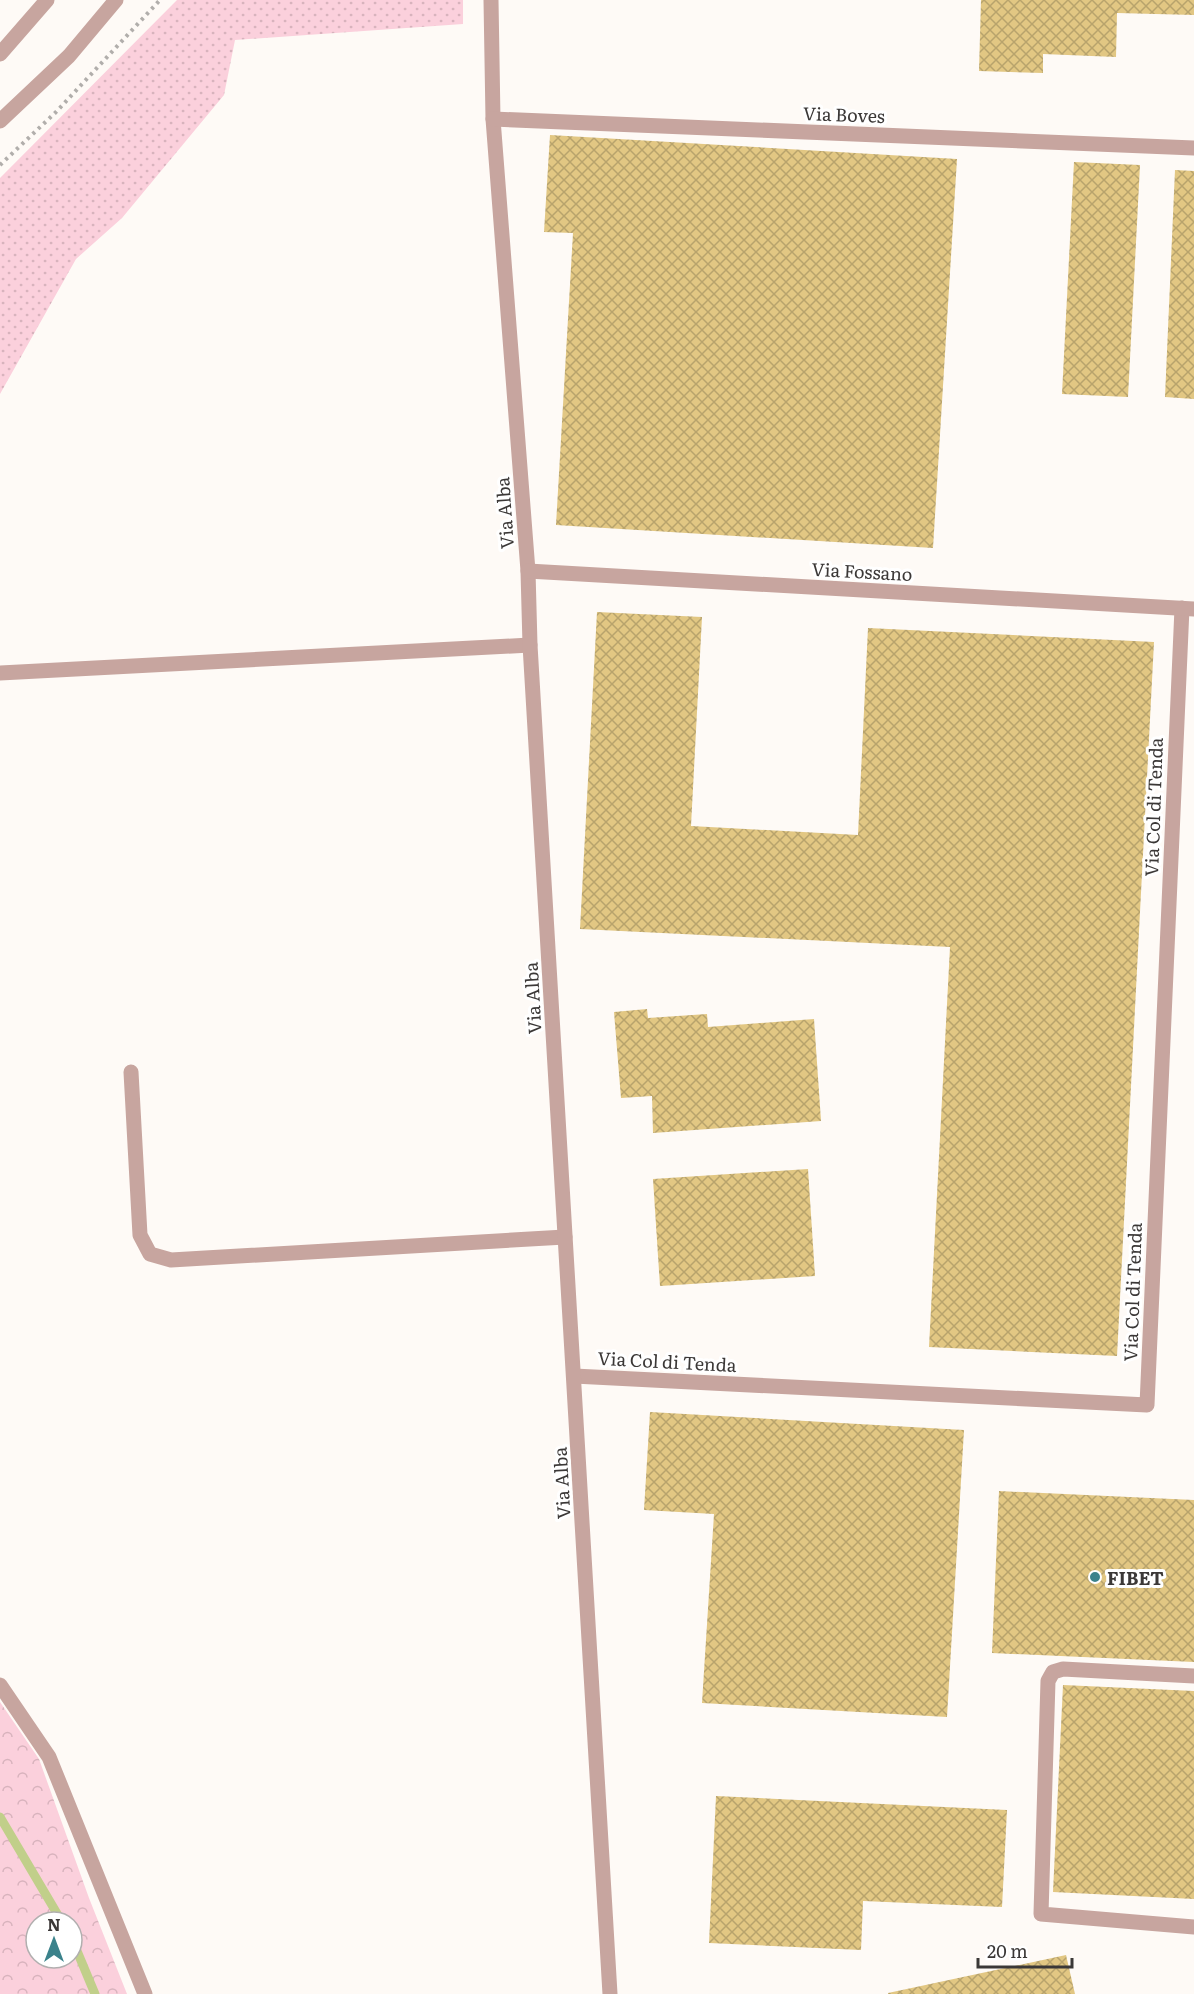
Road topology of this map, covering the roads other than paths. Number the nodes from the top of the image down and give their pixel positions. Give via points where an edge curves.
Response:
1 (47, 0) edge
2 (116, 0) edge
3 (491, 0) edge
4 (0, 54) edge
5 (493, 119) junction
6 (0, 121) edge
7 (1194, 148) edge
8 (528, 571) junction
9 (1188, 609) edge
10 (530, 645) junction
11 (0, 673) edge
12 (131, 1072) dead end
13 (565, 1237) junction
14 (574, 1376) junction
15 (1194, 1676) edge
16 (0, 1685) edge
17 (1194, 1927) edge
18 (145, 1994) edge
19 (610, 1994) edge

1 - 4 street
2 - 6 street via 69,56
3 - 5 street, Via Alba
5 - 7 street, Via Boves
5 - 8 street, Via Alba
8 - 9 street, Via Fossano
8 - 10 street, Via Alba
9 - 14 street, Via Col di Tenda via 1147,1405
10 - 11 street
10 - 13 street, Via Alba
12 - 13 street via 140,1236 150,1254 171,1260
13 - 14 street, Via Alba
14 - 19 street, Via Alba
15 - 17 street via 1063,1669 1053,1672 1048,1681 1041,1914
16 - 18 street via 49,1757

